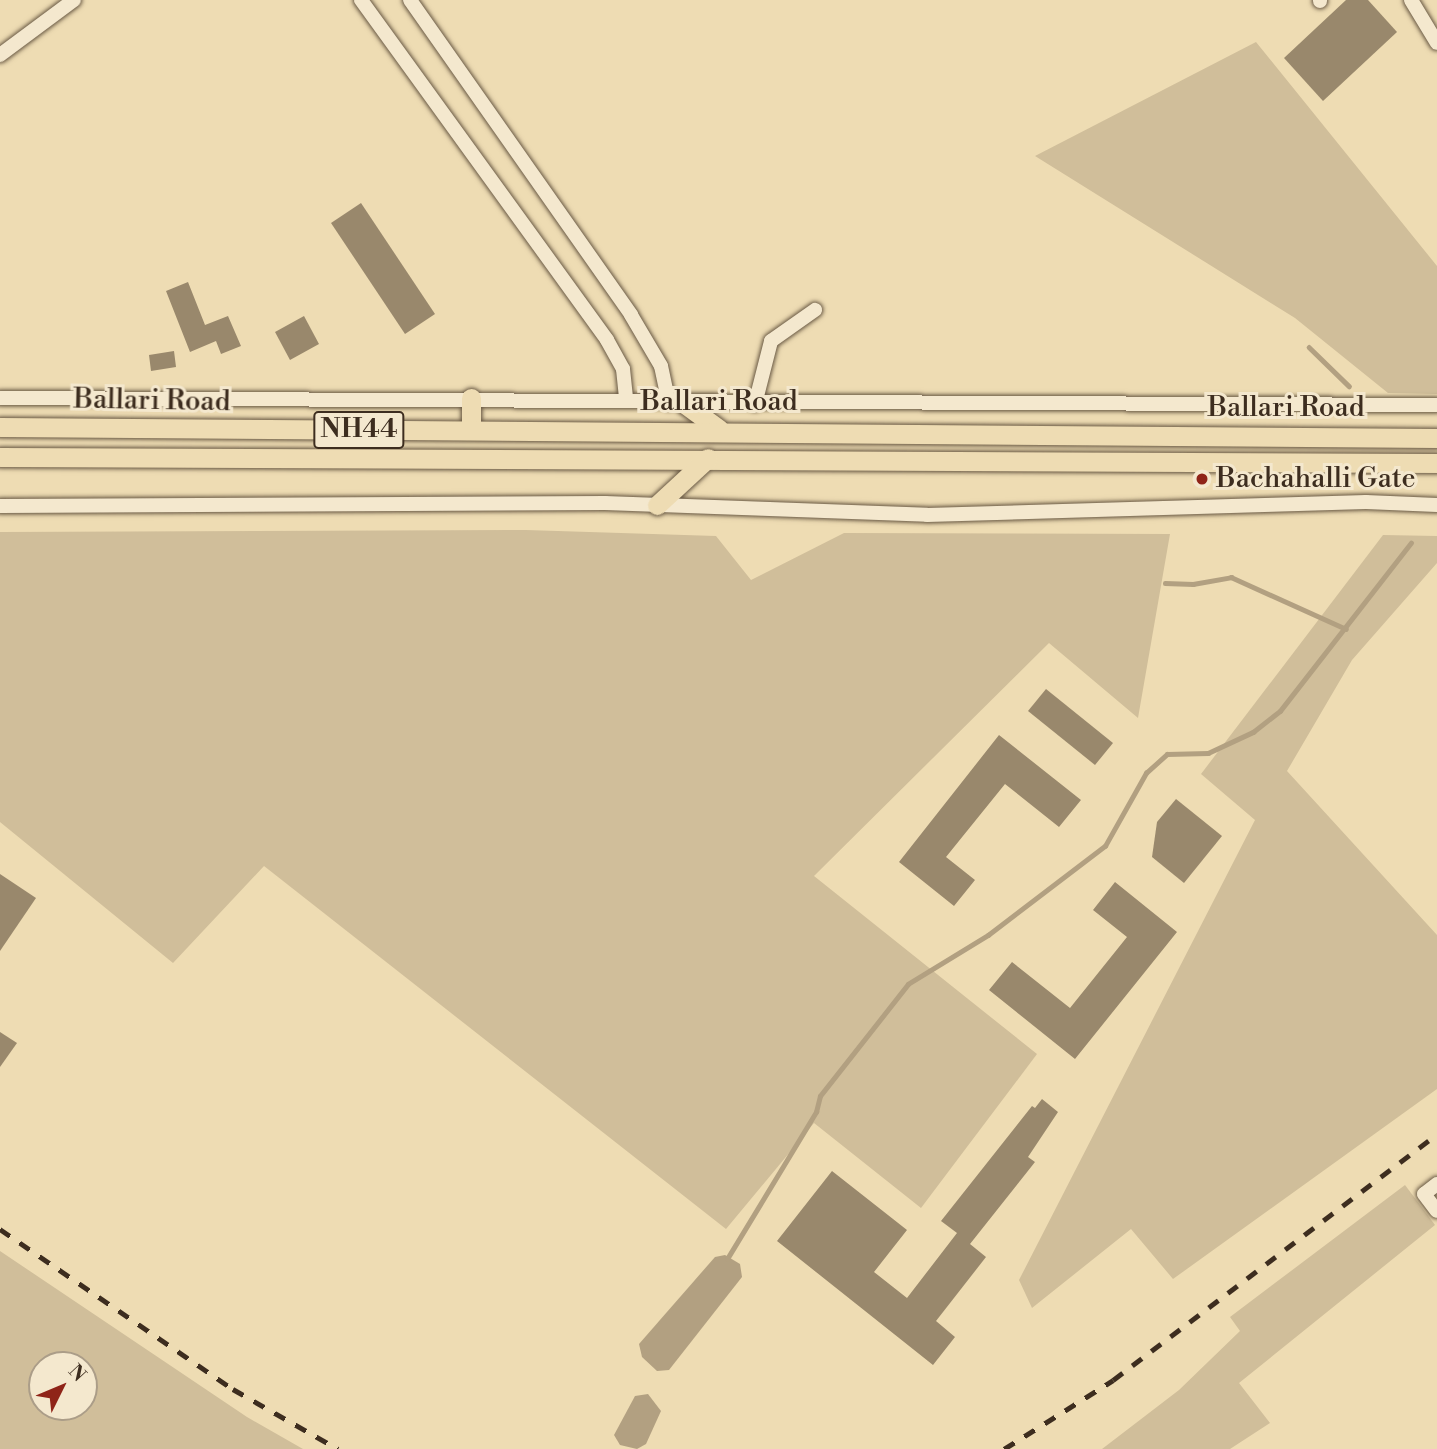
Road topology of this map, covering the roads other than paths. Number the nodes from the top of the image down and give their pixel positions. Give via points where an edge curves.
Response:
1 (74, 0) edge
2 (361, 0) edge
3 (410, 0) edge
4 (1411, 0) edge
5 (1437, 43) edge
6 (0, 55) edge
7 (816, 310) dead end
8 (0, 398) edge
9 (471, 398) junction
10 (626, 399) junction
11 (676, 403) junction
12 (755, 404) junction
13 (1437, 405) edge
14 (0, 427) edge
15 (719, 429) junction
16 (471, 430) junction
17 (1437, 438) edge
18 (0, 457) edge
19 (708, 458) junction
20 (1437, 463) edge
21 (657, 505) junction
22 (1437, 505) edge
23 (0, 506) edge
24 (1437, 1184) edge
25 (1437, 1211) edge

1 - 6 street
2 - 10 street via 607,340 624,369
3 - 11 street via 631,315
4 - 5 street
7 - 12 street via 771,341
8 - 9 street
9 - 10 street
9 - 16 highway
10 - 11 street
11 - 12 street
11 - 15 highway
12 - 13 street via 1120,400
14 - 16 highway, Ballari Road / NH44
15 - 16 highway, Ballari Road / NH44
15 - 17 highway, Ballari Road / NH44
18 - 19 highway, Ballari Road / NH44
19 - 20 highway, Ballari Road / NH44
19 - 21 highway
21 - 22 street via 927,515 1366,502
21 - 23 street
24 - 25 street via 1424,1194

